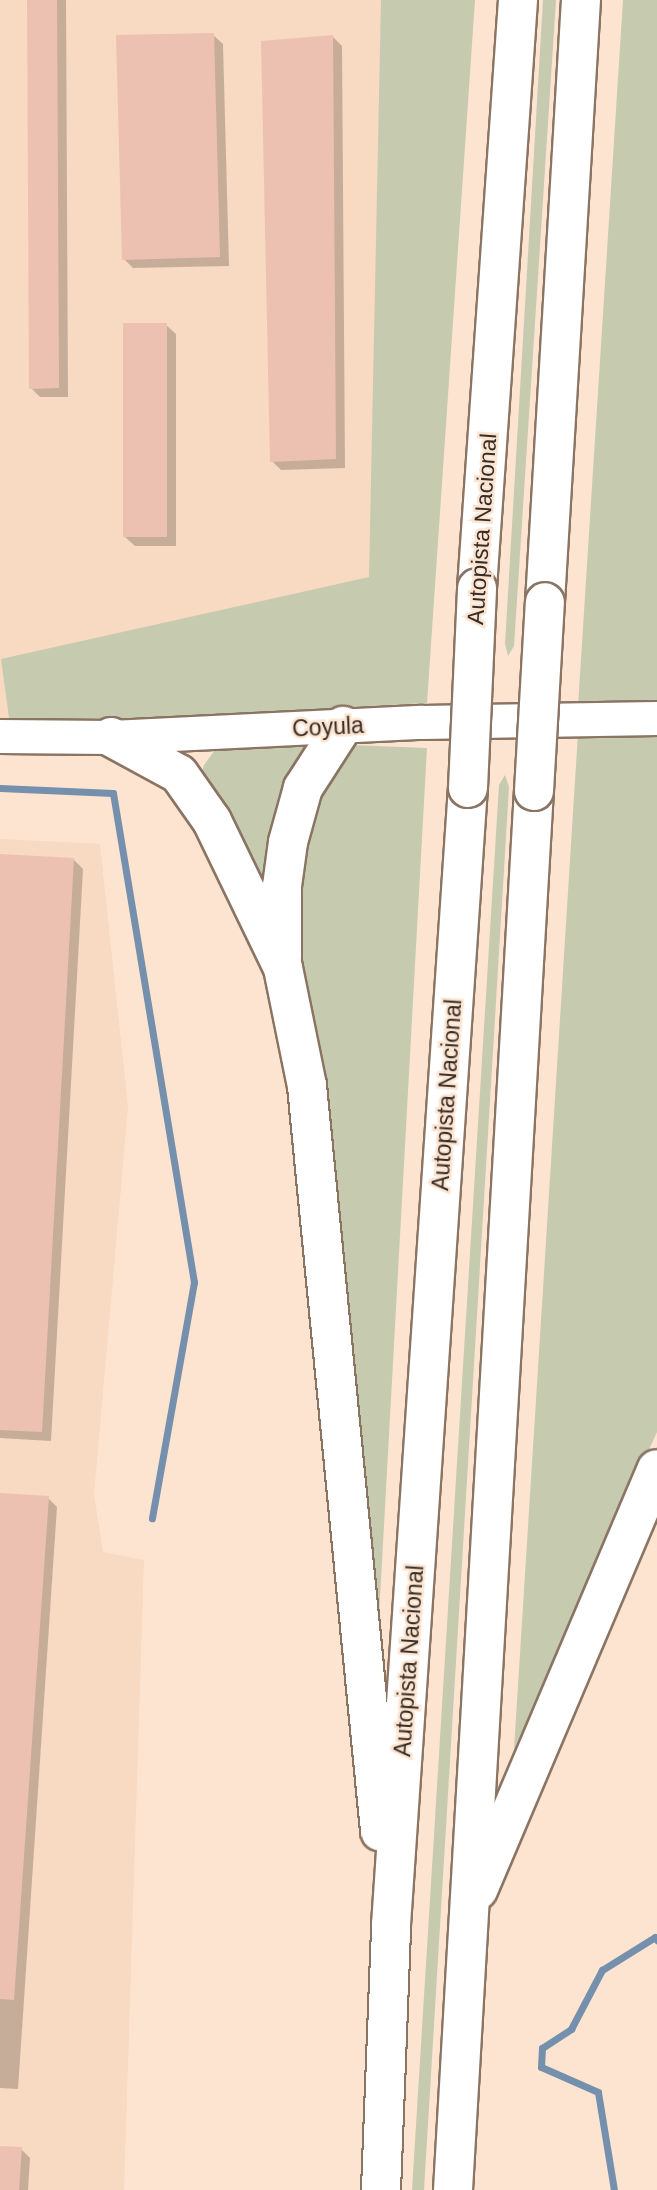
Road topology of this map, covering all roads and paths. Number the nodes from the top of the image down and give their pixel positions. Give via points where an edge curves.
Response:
1 (518, 0) edge
2 (581, 0) edge
3 (657, 718) edge
4 (343, 726) junction
5 (0, 736) edge
6 (111, 737) junction
7 (282, 968) junction
8 (657, 1469) edge
9 (467, 1914) junction
10 (391, 1925) junction
11 (381, 2190) edge
12 (453, 2190) edge

1 - 10 highway, Autopista Nacional, bridge
2 - 9 highway, bridge
3 - 4 street, Coyula
4 - 6 street, Coyula
4 - 7 highway via 303,788 288,842 282,886
5 - 6 street, Coyula
6 - 7 highway via 179,774 212,821
7 - 10 highway via 307,1086
8 - 9 highway
9 - 12 highway
10 - 11 highway, Autopista Nacional

